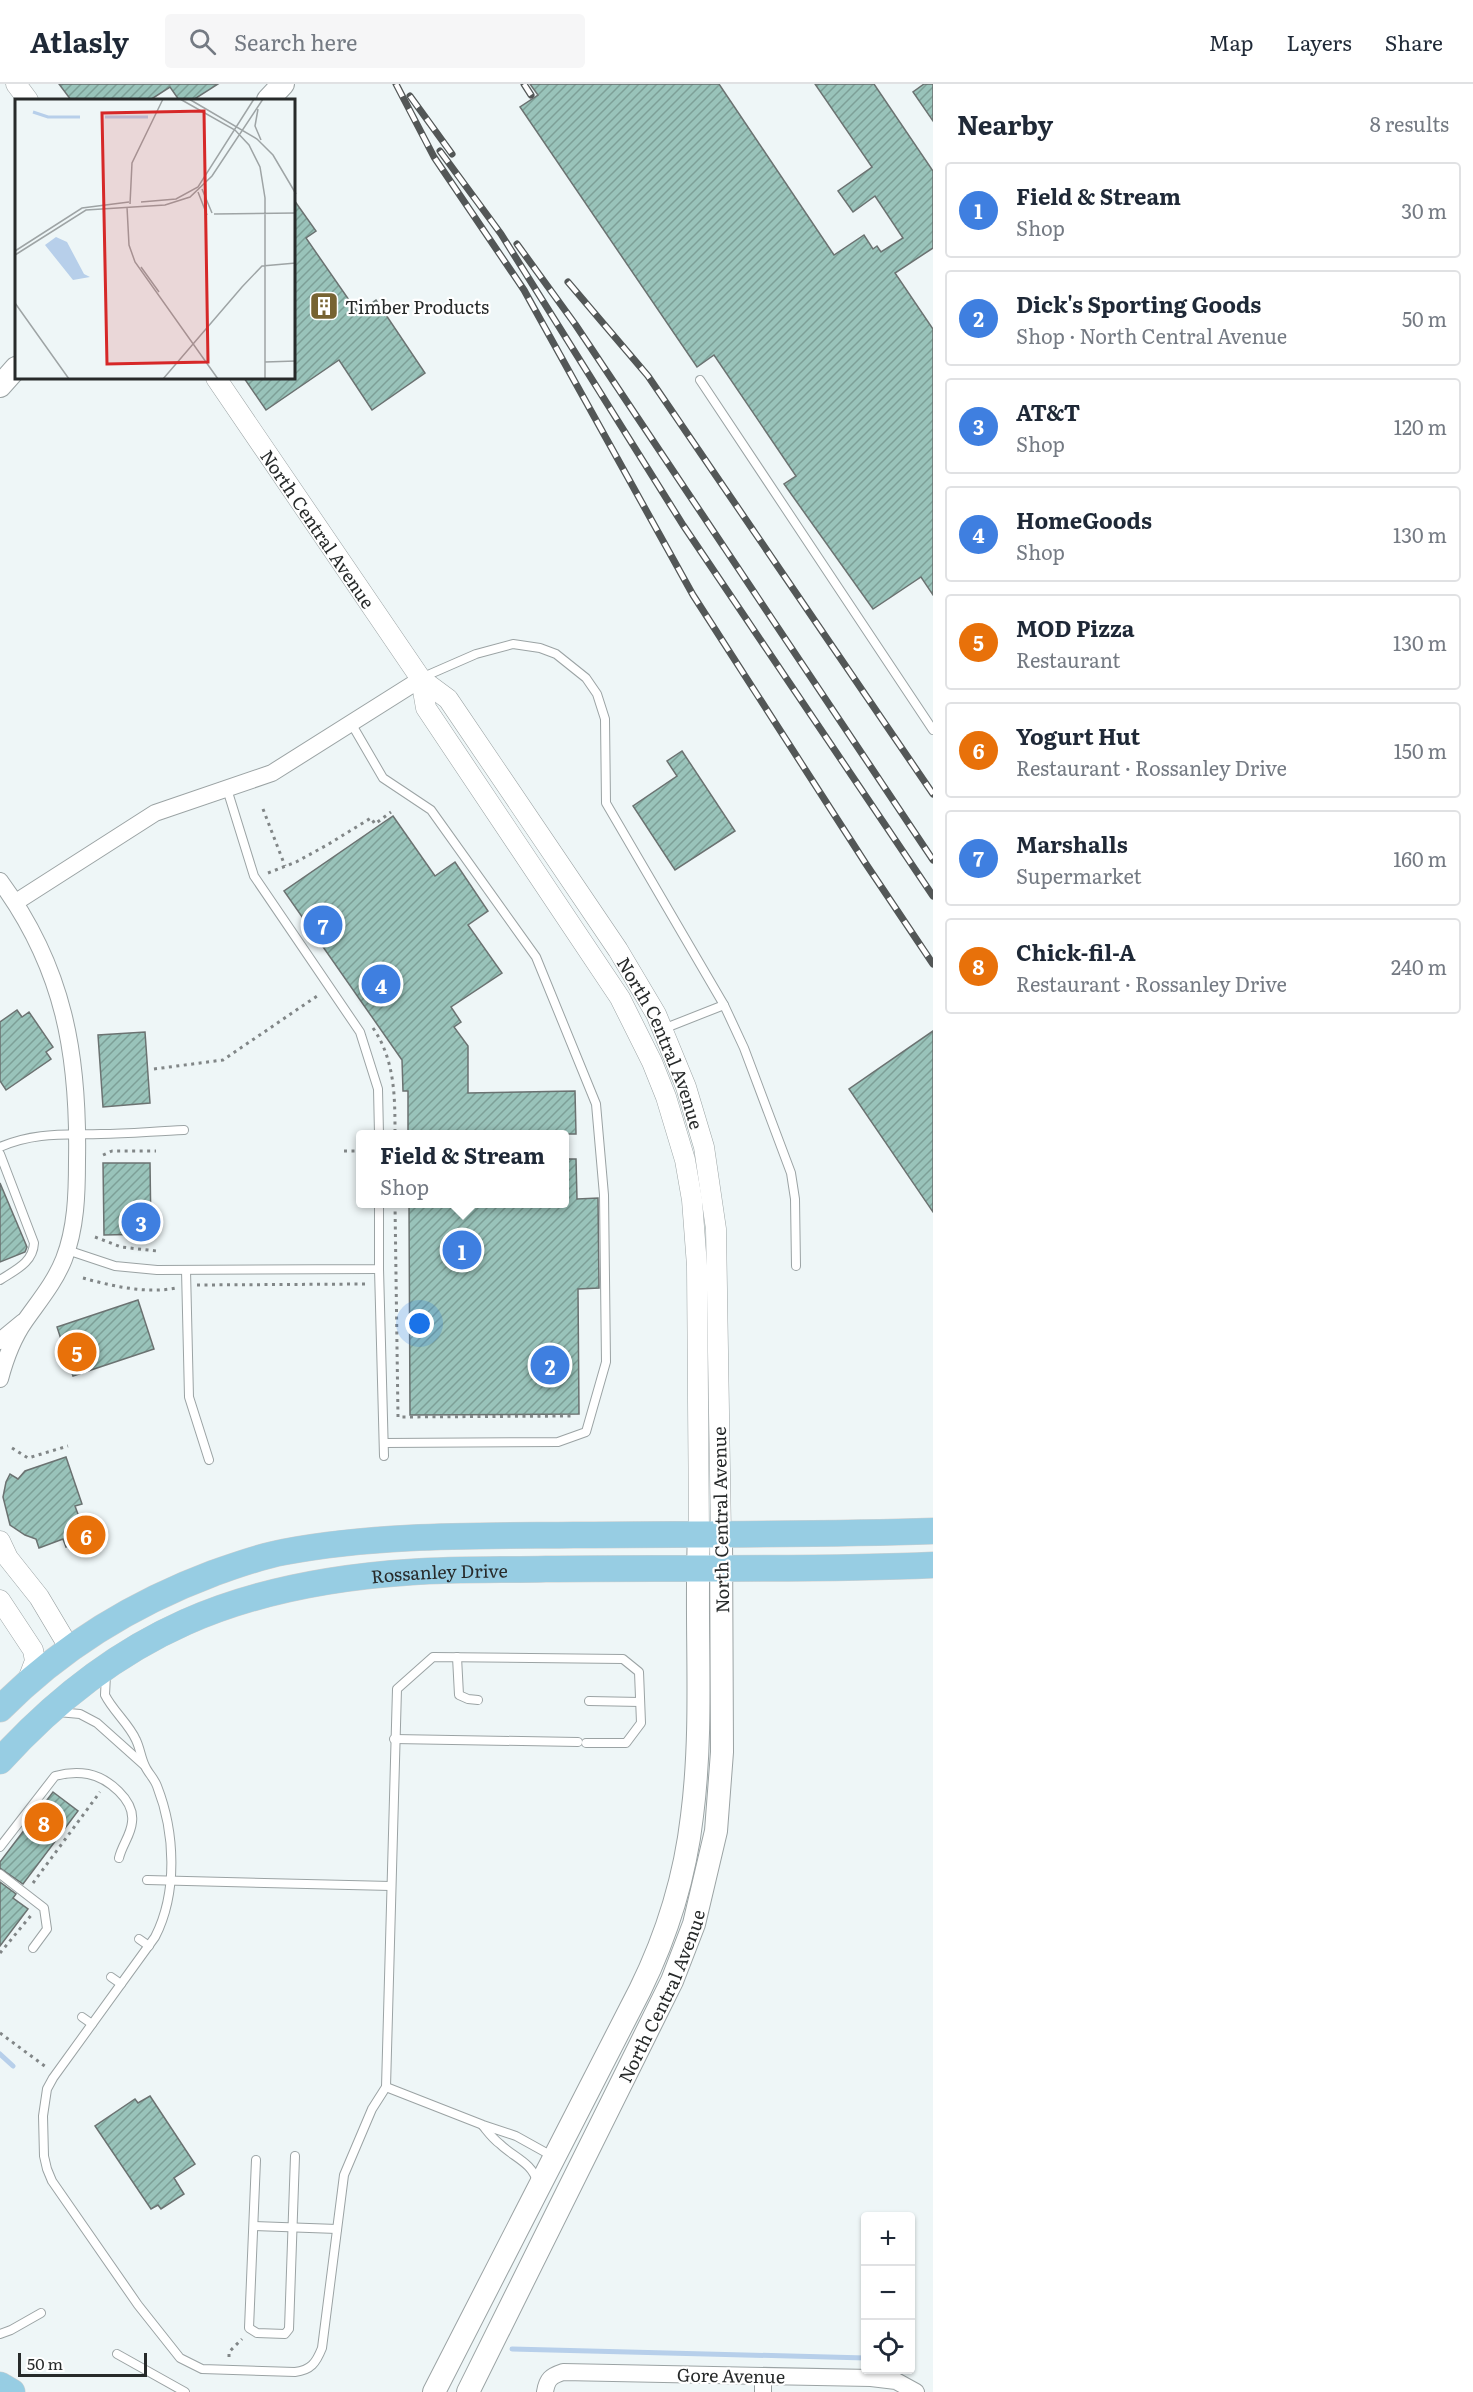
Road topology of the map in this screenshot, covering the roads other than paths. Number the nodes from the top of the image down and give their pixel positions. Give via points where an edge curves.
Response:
1 (16, 84) edge
2 (283, 84) edge
3 (27, 99) edge
4 (269, 99) edge
5 (15, 369) edge
6 (217, 380) edge
7 (700, 380) dead end
8 (0, 386) edge
9 (421, 679) junction
10 (351, 723) junction
11 (933, 730) edge
12 (226, 789) junction
13 (0, 881) edge
14 (16, 902) junction
15 (724, 1005) junction
16 (662, 1029) junction
17 (184, 1130) dead end
18 (379, 1130) edge
19 (78, 1135) junction
20 (0, 1147) edge
21 (0, 1154) edge
22 (379, 1208) edge
23 (67, 1250) junction
24 (796, 1266) dead end
25 (379, 1269) junction
26 (186, 1270) junction
27 (0, 1280) edge
28 (24, 1322) junction
29 (0, 1341) edge
30 (0, 1379) edge
31 (384, 1443) junction
32 (384, 1456) dead end
33 (209, 1460) dead end
34 (933, 1531) edge
35 (710, 1534) junction
36 (0, 1541) edge
37 (933, 1565) edge
38 (709, 1567) junction
39 (0, 1600) edge
40 (70, 1649) junction
41 (457, 1658) junction
42 (110, 1663) junction
43 (27, 1682) junction
44 (478, 1700) dead end
45 (589, 1701) dead end
46 (640, 1702) junction
47 (0, 1709) edge
48 (48, 1711) junction
49 (394, 1739) junction
50 (0, 1756) edge
51 (0, 1761) edge
52 (145, 1766) junction
53 (0, 1847) edge
54 (119, 1858) dead end
55 (0, 1874) edge
56 (147, 1880) dead end
57 (170, 1882) junction
58 (391, 1886) junction
59 (139, 1939) dead end
60 (149, 1946) junction
61 (33, 1948) dead end
62 (111, 1977) dead end
63 (121, 1984) junction
64 (82, 2017) dead end
65 (92, 2024) junction
66 (386, 2087) junction
67 (483, 2125) junction
68 (295, 2156) dead end
69 (554, 2156) junction
70 (256, 2160) dead end
71 (537, 2189) junction
72 (254, 2226) junction
73 (294, 2228) junction
74 (337, 2229) junction
75 (512, 2305) junction
76 (41, 2313) dead end
77 (0, 2334) edge
78 (117, 2355) dead end
79 (763, 2384) edge
80 (0, 2385) edge
81 (546, 2387) edge
82 (12, 2392) edge
83 (184, 2392) edge
84 (434, 2392) edge
85 (468, 2392) edge
86 (916, 2392) edge

1 - 3 street
2 - 4 main road
5 - 8 main road
6 - 9 street, North Central Avenue
7 - 11 lane
9 - 10 street
9 - 15 lane via 476,654 513,644 556,654 586,678 597,694 605,719 606,803
9 - 16 street, North Central Avenue via 448,699 526,812 639,982
9 - 35 street, North Central Avenue via 426,708 621,998 669,1105 685,1160 693,1209
10 - 12 street via 272,773
10 - 31 lane via 383,778 431,810 536,957 596,1104 604,1195 606,1362 586,1432 558,1442
12 - 14 street via 155,813
12 - 18 lane via 254,876 360,1032 378,1089
13 - 14 street
14 - 19 street via 40,944 67,1020
15 - 16 lane
15 - 24 lane via 791,1173
16 - 35 street, North Central Avenue via 696,1119 713,1200 717,1253
17 - 19 lane
19 - 20 lane via 35,1136
19 - 23 street via 77,1191
21 - 27 lane via 34,1252 30,1260
22 - 25 lane
23 - 26 lane via 115,1266
23 - 28 street via 41,1301
25 - 26 lane
25 - 31 lane
26 - 33 lane via 189,1397
28 - 29 street
28 - 30 street
31 - 32 lane
34 - 35 main road, Rossanley Drive
35 - 38 main road, North Central Avenue
35 - 40 main road, Rossanley Drive via 460,1537 369,1541 282,1552 182,1585 137,1606
36 - 40 street
37 - 38 main road, Rossanley Drive
38 - 42 main road, Rossanley Drive via 414,1572 321,1582 224,1606 171,1628
38 - 69 main road, North Central Avenue via 696,1781 682,1874 652,1965
38 - 75 main road, North Central Avenue via 722,1752 716,1831 694,1924 672,1981
39 - 43 street via 33,1650 35,1661
40 - 43 main road, Rossanley Drive
40 - 50 main road via 66,1672 20,1712
41 - 44 lane via 459,1695
41 - 46 lane via 623,1659 639,1672
41 - 49 lane via 433,1657 397,1689
42 - 48 main road, Rossanley Drive
42 - 52 lane via 105,1695 136,1738
43 - 47 main road
45 - 46 lane
46 - 49 lane via 641,1723 626,1743
48 - 51 main road, Rossanley Drive
48 - 52 lane via 80,1714 97,1723
49 - 58 lane
52 - 57 lane via 163,1804
53 - 54 lane via 55,1776 90,1774 126,1798 131,1809 133,1821
55 - 61 lane via 44,1908 47,1929
56 - 57 lane
57 - 58 lane
57 - 60 lane via 164,1919
58 - 66 lane
59 - 60 lane
60 - 63 lane
62 - 63 lane
63 - 65 lane
64 - 65 lane
65 - 74 lane via 47,2089 43,2116 47,2169 138,2305 180,2358 202,2369 295,2373 313,2366 322,2348
66 - 67 lane
66 - 74 lane via 372,2109 344,2175
67 - 69 lane via 516,2136
67 - 71 lane via 498,2143 535,2172
68 - 73 lane
69 - 71 main road, North Central Avenue
69 - 75 main road via 560,2171 557,2182 512,2278
70 - 72 lane
71 - 84 main road, North Central Avenue
72 - 73 lane
72 - 73 lane via 249,2328 257,2333 285,2334 289,2329
73 - 74 lane
75 - 85 main road, North Central Avenue
76 - 77 lane
78 - 83 lane
79 - 81 street, Gore Avenue via 563,2372 553,2375
79 - 86 street, Gore Avenue via 871,2378 896,2381
80 - 82 main road

